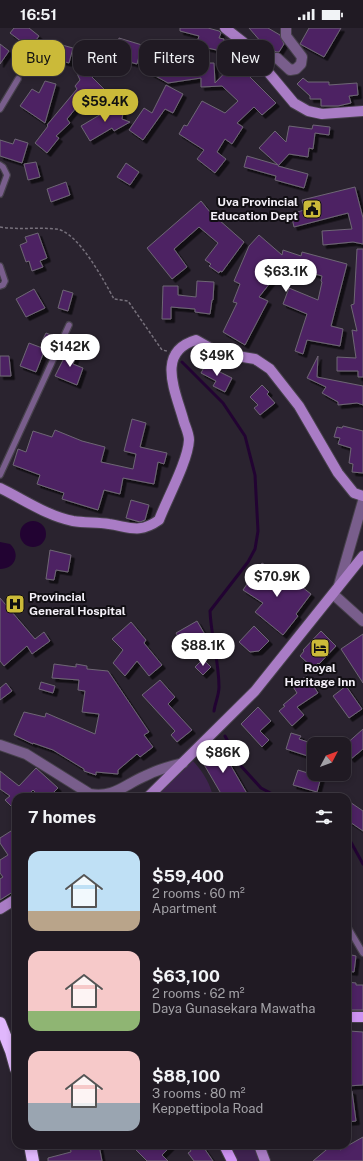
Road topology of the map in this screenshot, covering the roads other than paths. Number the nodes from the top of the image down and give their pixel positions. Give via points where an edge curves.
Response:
1 (225, 28) edge
2 (286, 28) edge
3 (240, 40) edge
4 (274, 58) edge
5 (272, 76) edge
6 (18, 79) dead end
7 (0, 109) edge
8 (363, 111) edge
9 (0, 165) edge
10 (0, 194) edge
11 (0, 266) edge
12 (0, 286) edge
13 (69, 325) dead end
14 (0, 475) edge
15 (0, 488) edge
16 (363, 496) edge
17 (363, 501) edge
18 (363, 556) edge
19 (339, 585) junction
20 (333, 594) junction
21 (363, 621) edge
22 (0, 745) edge
23 (184, 763) junction
24 (88, 793) edge
25 (112, 793) edge
26 (152, 793) edge
27 (12, 902) edge
28 (0, 909) edge
29 (351, 933) edge
30 (363, 953) edge
31 (351, 1017) edge
32 (363, 1017) edge
33 (0, 1023) edge
34 (12, 1051) edge
35 (31, 1149) edge
36 (226, 1149) edge
37 (260, 1149) edge
38 (33, 1161) edge
39 (232, 1161) edge
40 (265, 1161) edge

1 - 3 street
2 - 4 street via 286,36 302,57 301,64 290,70 277,58
5 - 8 street via 294,103 308,111 322,114
6 - 7 lane
9 - 10 lane via 7,175
11 - 12 lane via 5,281
13 - 14 lane
15 - 16 street via 50,513 72,520 110,524 133,530 159,520 187,452 189,438 171,373 173,358 183,344 196,340 219,353 255,359 270,369 299,406 338,473 354,493
17 - 19 street
18 - 19 street
19 - 20 street
20 - 21 street
20 - 23 street via 255,691
22 - 24 street via 26,754
23 - 25 street via 145,775
23 - 26 street
27 - 28 street
29 - 30 lane
31 - 32 main road
33 - 34 highway
35 - 38 highway
36 - 39 main road
37 - 40 street

